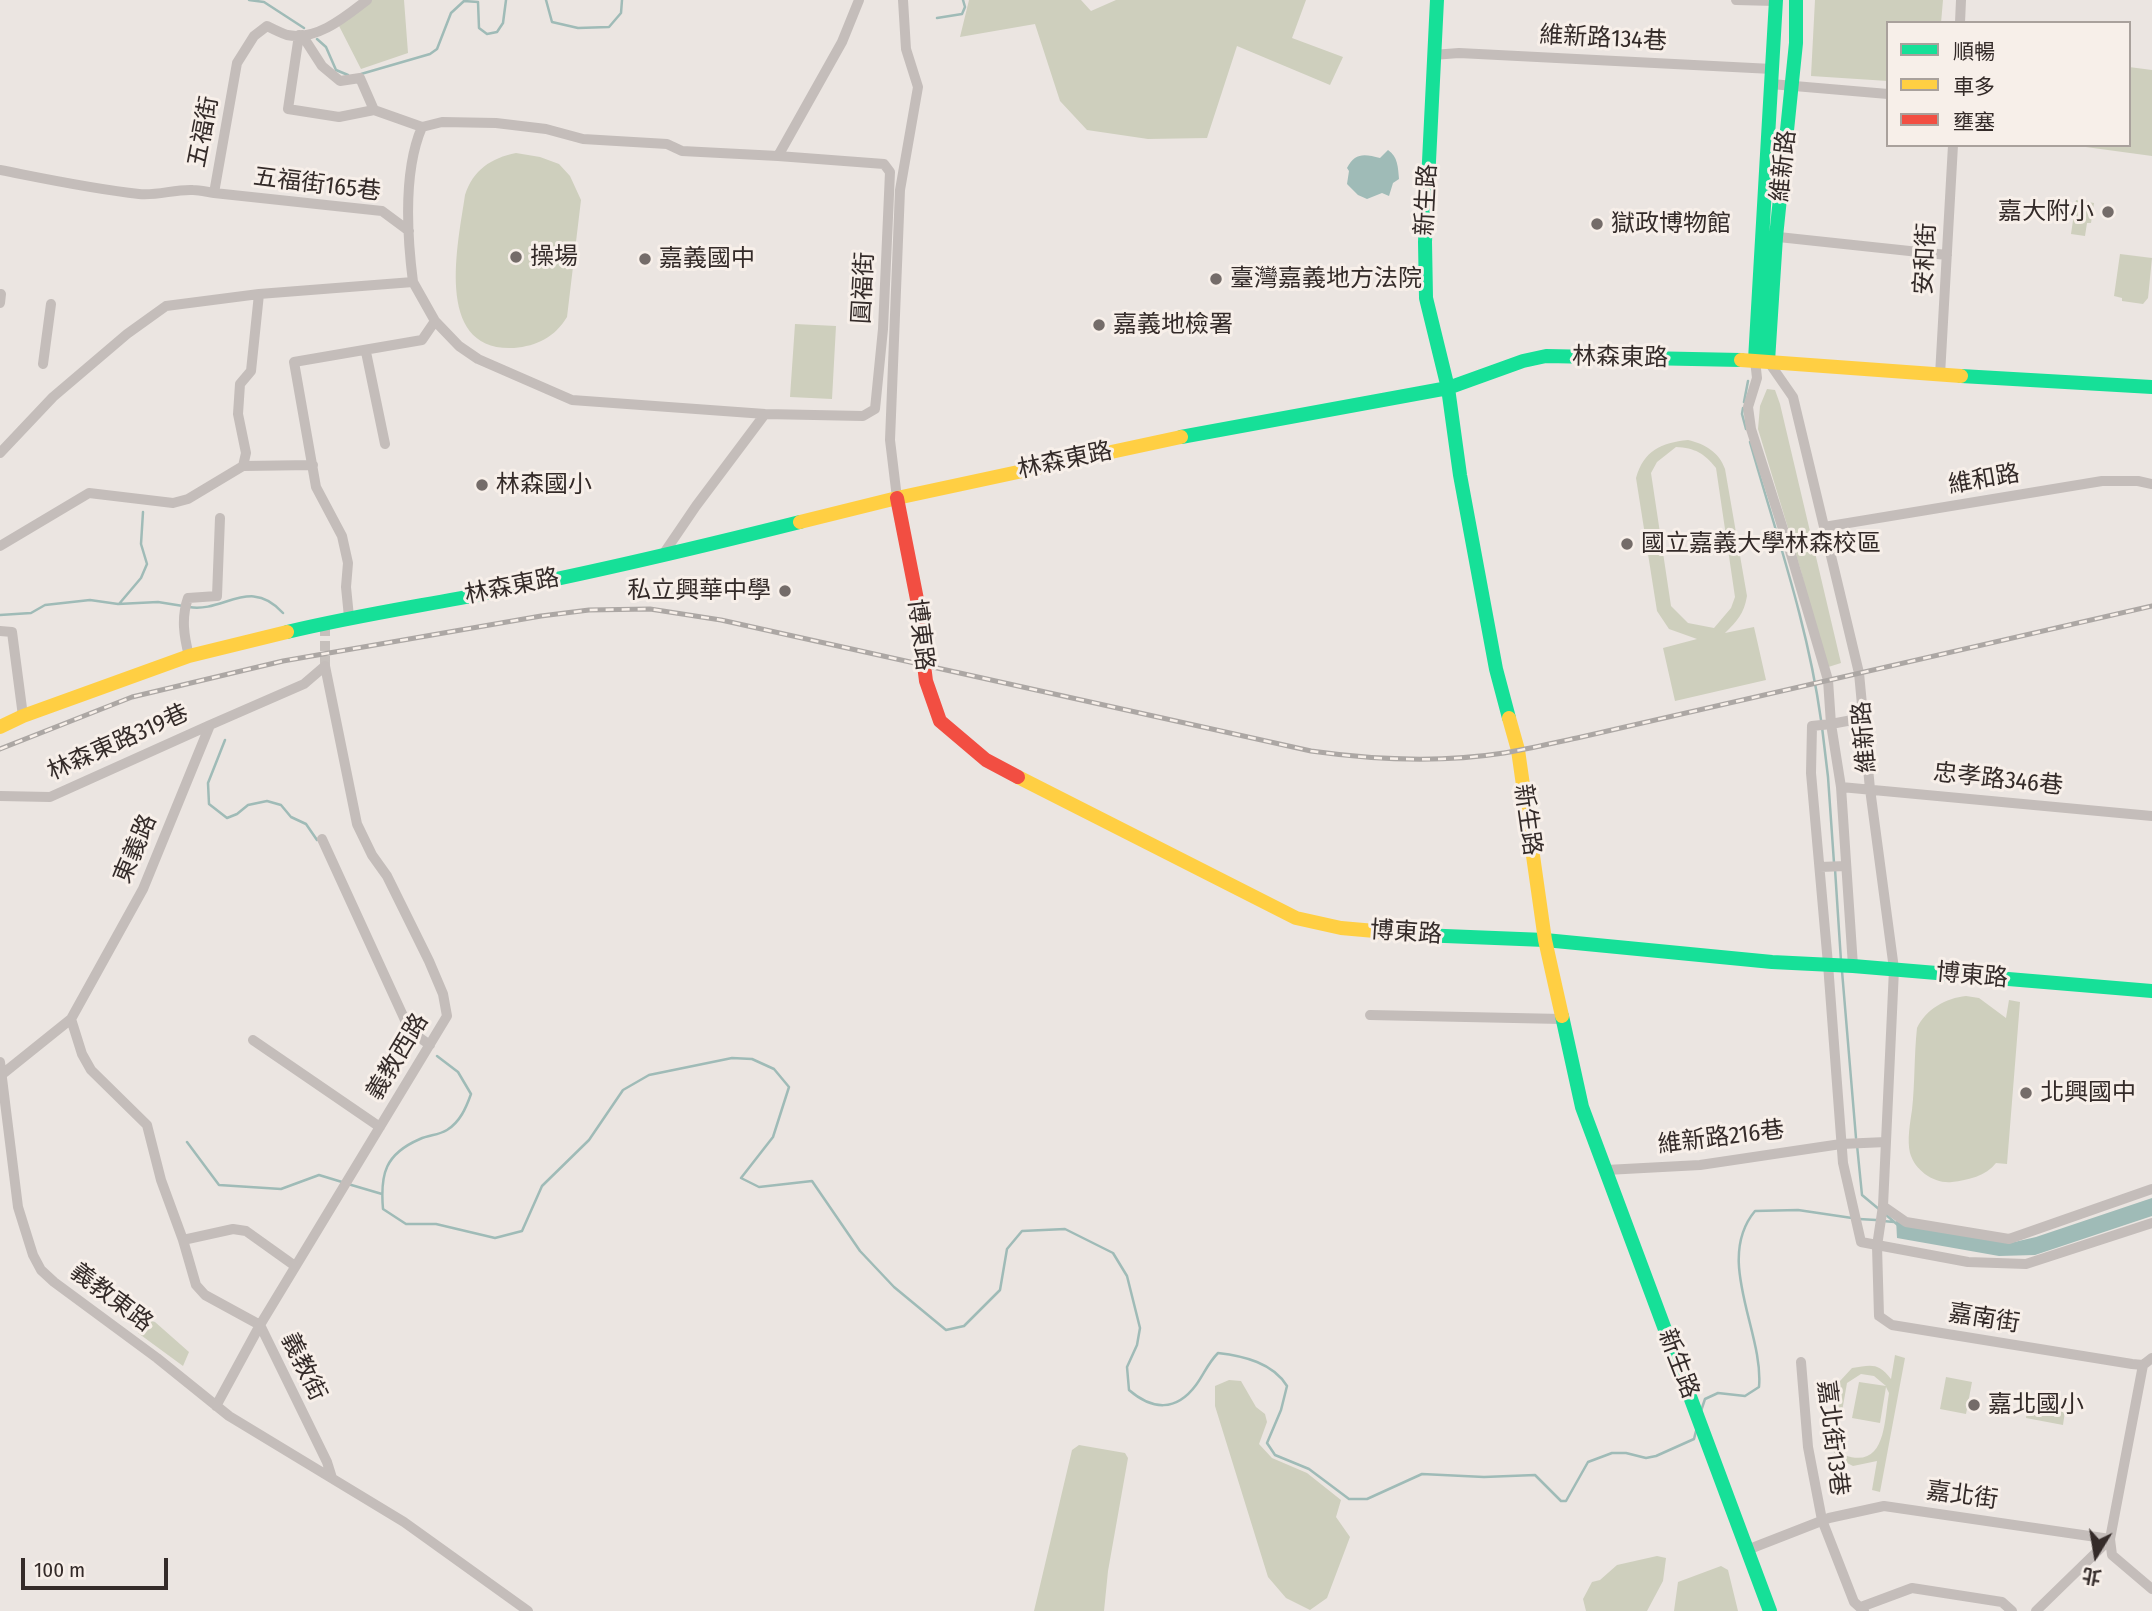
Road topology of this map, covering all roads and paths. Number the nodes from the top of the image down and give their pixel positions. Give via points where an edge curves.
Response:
1 (367, 0) edge
2 (904, 0) edge
3 (1437, 0) edge
4 (1736, 0) edge
5 (1796, 0) edge
6 (1961, 0) edge
7 (859, 1) edge
8 (1776, 1) edge
9 (1960, 21) edge
10 (300, 35) junction
11 (1433, 55) junction
12 (1772, 69) junction
13 (1771, 84) junction
14 (1792, 86) junction
15 (1886, 94) edge
16 (374, 110) junction
17 (422, 127) junction
18 (1953, 147) edge
19 (778, 156) junction
20 (0, 170) edge
21 (214, 193) junction
22 (410, 230) junction
23 (1769, 237) junction
24 (1947, 256) junction
25 (413, 282) junction
26 (259, 294) junction
27 (51, 304) dead end
28 (435, 321) junction
29 (366, 352) junction
30 (1761, 361) junction
31 (43, 364) dead end
32 (1940, 375) junction
33 (2152, 387) edge
34 (1448, 388) junction
35 (765, 414) junction
36 (385, 444) dead end
37 (0, 453) edge
38 (313, 465) junction
39 (243, 466) junction
40 (2152, 484) edge
41 (897, 498) junction
42 (220, 518) dead end
43 (1824, 527) junction
44 (0, 546) edge
45 (662, 556) junction
46 (349, 617) junction
47 (0, 631) edge
48 (189, 656) junction
49 (23, 716) junction
50 (1863, 718) junction
51 (1831, 724) junction
52 (210, 725) junction
53 (0, 726) edge
54 (1841, 787) junction
55 (1870, 789) junction
56 (0, 796) edge
57 (2152, 816) edge
58 (322, 839) dead end
59 (1846, 866) junction
60 (1819, 867) junction
61 (1545, 940) junction
62 (1829, 964) junction
63 (1853, 966) junction
64 (1894, 970) junction
65 (2152, 991) edge
66 (1370, 1015) dead end
67 (1562, 1018) junction
68 (71, 1019) junction
69 (253, 1040) dead end
70 (430, 1045) junction
71 (0, 1062) edge
72 (1, 1075) edge
73 (380, 1127) junction
74 (1886, 1142) junction
75 (1841, 1144) junction
76 (1606, 1170) junction
77 (2152, 1189) edge
78 (1883, 1206) junction
79 (2152, 1223) edge
80 (183, 1240) junction
81 (1877, 1246) junction
82 (295, 1266) junction
83 (260, 1325) junction
84 (1801, 1362) dead end
85 (2147, 1362) edge
86 (216, 1406) junction
87 (332, 1478) junction
88 (1822, 1520) junction
89 (2110, 1539) junction
90 (1747, 1550) junction
91 (2152, 1588) edge
92 (1863, 1609) edge
93 (528, 1611) edge
94 (1770, 1611) edge
95 (2012, 1611) edge
96 (2036, 1611) edge

1 - 10 street via 337,22
2 - 41 street, 圓福街 via 906,49 918,87 900,190 890,440
3 - 11 street, 新生路
4 - 8 street
5 - 14 street, 維新路
6 - 9 street
7 - 19 street via 842,43
8 - 12 street, 維新路
10 - 16 street via 322,66 340,81 360,78
10 - 16 street via 288,109 339,117
10 - 21 street, 五福街 via 267,26 241,55
11 - 12 street, 維新路134巷
11 - 34 street, 新生路 via 1424,273
12 - 13 street, 維新路
13 - 14 street
13 - 23 street, 維新路
14 - 15 street
14 - 23 street, 維新路
16 - 17 street
17 - 19 street via 442,122 496,123 583,139 667,144 682,151
17 - 22 street via 412,156
18 - 24 street, 安和街
19 - 35 street, 圓福街 via 884,164 890,172 888,237 875,409 863,416
20 - 21 street, 五福街 via 139,194
21 - 22 street, 五福街165巷 via 382,211
22 - 25 street
23 - 24 street
23 - 30 street, 維新路
24 - 32 street, 安和街
25 - 26 street
25 - 28 street
26 - 37 street via 166,306 53,397
26 - 39 street via 251,371 240,384
27 - 31 street
28 - 29 street via 422,341
28 - 35 street via 478,359 572,400
29 - 36 street
29 - 38 street via 294,362
30 - 32 street, 林森東路
30 - 34 street, 林森東路 via 1546,356
30 - 43 street, 維新路 via 1793,397
30 - 51 street via 1748,407 1751,429 1828,680
32 - 33 street, 林森東路
34 - 41 street, 林森東路 via 1160,441
34 - 61 street, 新生路 via 1496,669 1518,750
35 - 45 street
38 - 39 street
38 - 46 street via 316,487 342,536 348,563
39 - 44 street via 173,503 89,493
40 - 43 street, 維和路 via 2102,481
41 - 45 street, 林森東路
41 - 61 street, 博東路 via 926,645 926,681 940,721 986,760 1296,918 1341,928 1429,936
42 - 48 street via 216,596 188,598 184,610
43 - 50 street, 維新路 via 1859,673
45 - 46 street, 林森東路
46 - 48 street, 林森東路
47 - 49 street via 12,632
48 - 49 street, 林森東路
49 - 53 street, 林森東路
50 - 51 street
50 - 55 street, 維新路
51 - 54 street
51 - 60 street via 1812,726
52 - 56 street, 林森東路319巷 via 50,797
52 - 68 street, 東義路 via 143,889
52 - 70 street, 義教西路 via 304,684 325,666 357,824 443,994 447,1016
54 - 55 street, 忠孝路346巷
54 - 59 street
55 - 57 street, 忠孝路346巷
55 - 64 street, 維新路
58 - 70 street via 410,1031
59 - 60 street
59 - 63 street
60 - 62 street
61 - 62 street, 博東路
61 - 67 street, 新生路
62 - 63 street, 博東路
62 - 75 street
63 - 64 street, 博東路
64 - 65 street, 博東路
64 - 74 street, 維新路
66 - 67 street
67 - 76 street, 新生路 via 1582,1107
68 - 72 street, 東義路
68 - 80 street, 義教街 via 91,1070 147,1125
69 - 73 street
70 - 73 street, 義教西路
71 - 72 street, 義教東路
72 - 86 street, 義教東路 via 18,1207 41,1269
73 - 82 street, 義教西路
74 - 75 street, 維新路216巷
74 - 78 street, 維新路
75 - 76 street, 維新路216巷 via 1700,1166
75 - 81 street via 1861,1242
76 - 90 street, 新生路
77 - 78 street via 2009,1239 1906,1222
78 - 81 street, 維新路
79 - 81 street via 2026,1264 1968,1262
80 - 82 street via 246,1230
80 - 83 street, 義教街 via 196,1285 205,1295
81 - 85 street, 嘉南街 via 1879,1316 1892,1325
82 - 83 street, 義教西路
83 - 86 street, 義教西路
83 - 87 street, 義教街
84 - 88 street, 嘉北街13巷 via 1808,1447
85 - 89 street
86 - 87 street, 義教東路
87 - 93 street via 404,1521
88 - 89 street, 嘉北街 via 1884,1506
88 - 90 street, 嘉北街
88 - 92 street, 嘉北街13巷 via 1854,1602
89 - 91 street via 2112,1555
89 - 96 street
90 - 94 street, 新生路
92 - 95 street via 1912,1588 2002,1602

